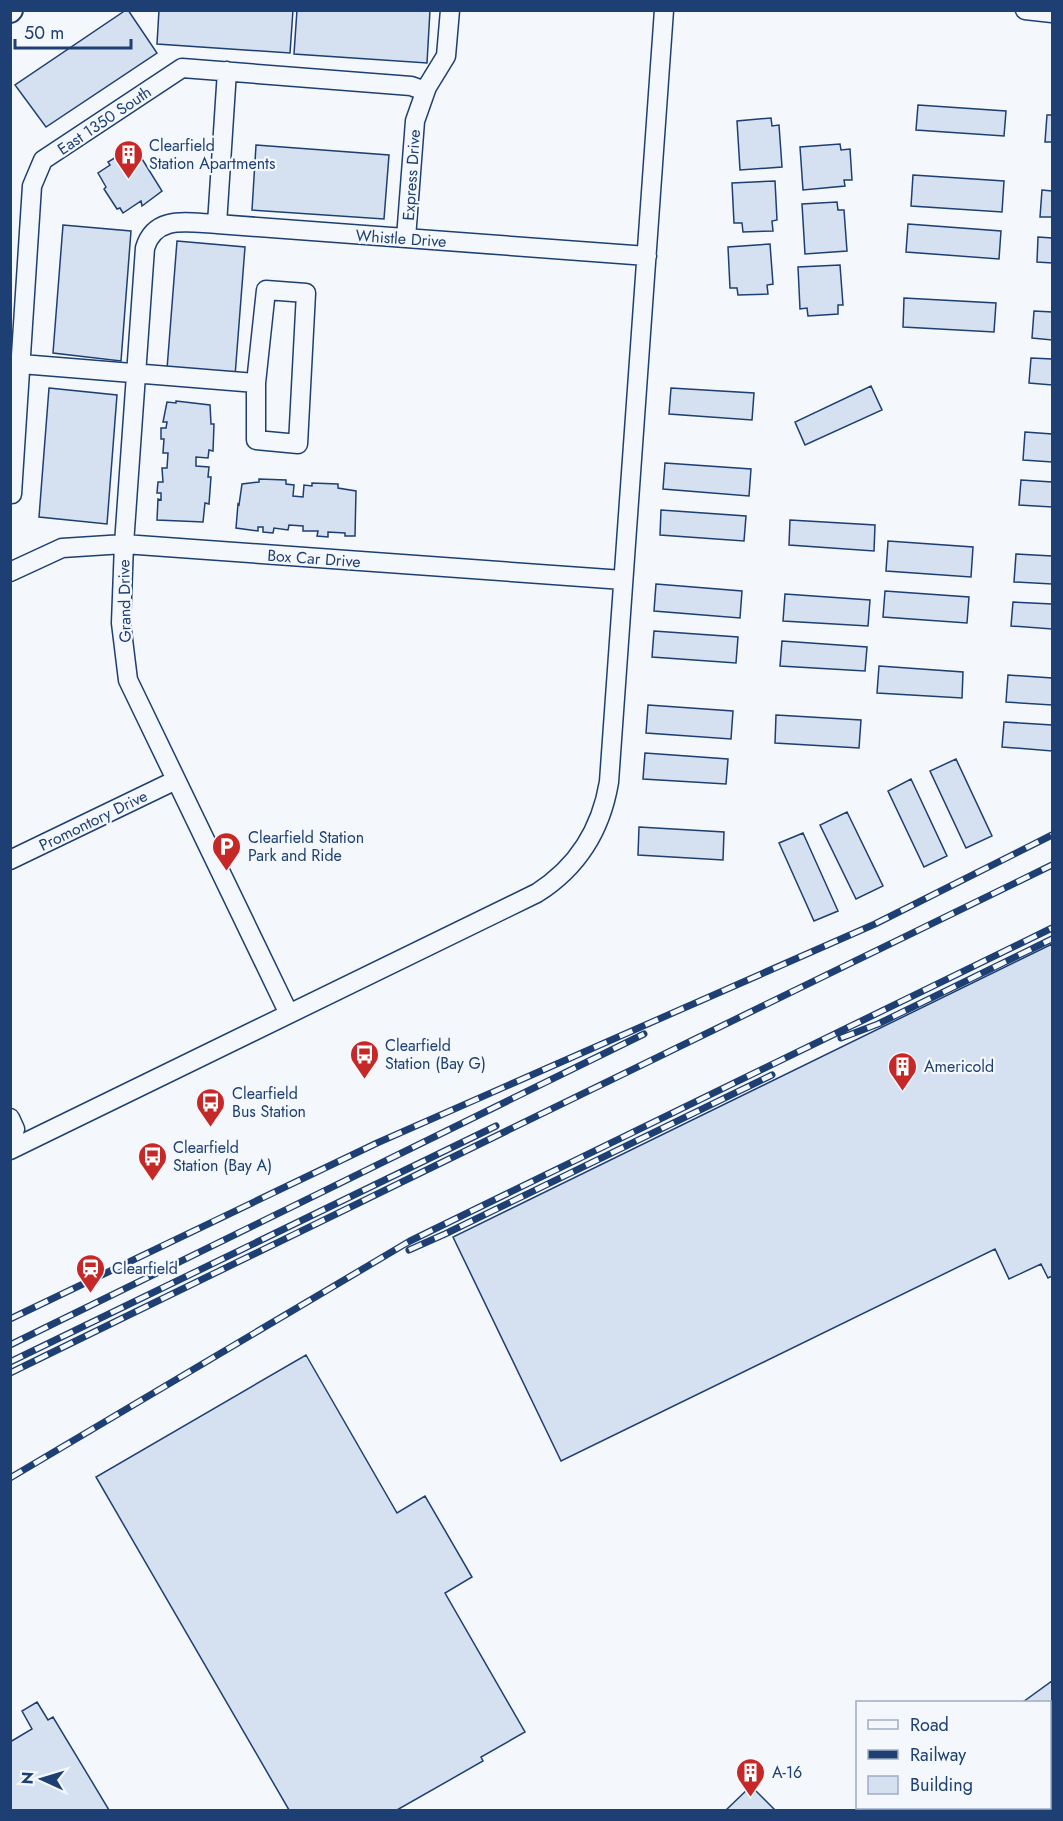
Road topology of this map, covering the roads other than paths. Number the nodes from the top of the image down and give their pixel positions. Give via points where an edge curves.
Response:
1 (450, 10) edge
2 (664, 10) edge
3 (1025, 10) edge
4 (1053, 13) edge
5 (227, 71) junction
6 (425, 91) junction
7 (217, 224) junction
8 (157, 228) joint
9 (406, 238) junction
10 (647, 256) junction
11 (21, 364) junction
12 (136, 372) junction
13 (256, 383) junction
14 (12, 494) dead end
15 (124, 544) junction
16 (10, 572) edge
17 (623, 580) junction
18 (176, 780) junction
19 (10, 860) edge
20 (289, 1014) junction
21 (10, 1118) edge
22 (10, 1144) edge
23 (10, 1150) edge

1 - 6 street, Express Drive via 446,56
2 - 10 street
3 - 4 street
5 - 6 street, East 1350 South
5 - 7 street
5 - 11 street, East 1350 South via 182,68 43,160 32,186
6 - 9 street, Express Drive via 415,121
7 - 8 street, Whistle Drive via 176,222
7 - 9 street, Whistle Drive
8 - 12 street, Grand Drive via 145,248
9 - 10 street, Whistle Drive
10 - 17 street
11 - 12 street
11 - 14 street, East 1350 South
12 - 13 street
12 - 15 street, Grand Drive
13 - 13 street via 266,290 306,292 298,444 256,440
15 - 16 street, Box Car Drive via 62,548
15 - 17 street, Box Car Drive
15 - 18 street, Grand Drive via 121,623 128,680
17 - 20 street via 607,795 594,833 576,860 537,893
18 - 19 street, Promontory Drive
18 - 20 street, Grand Drive
20 - 23 street
21 - 22 street via 15,1128

